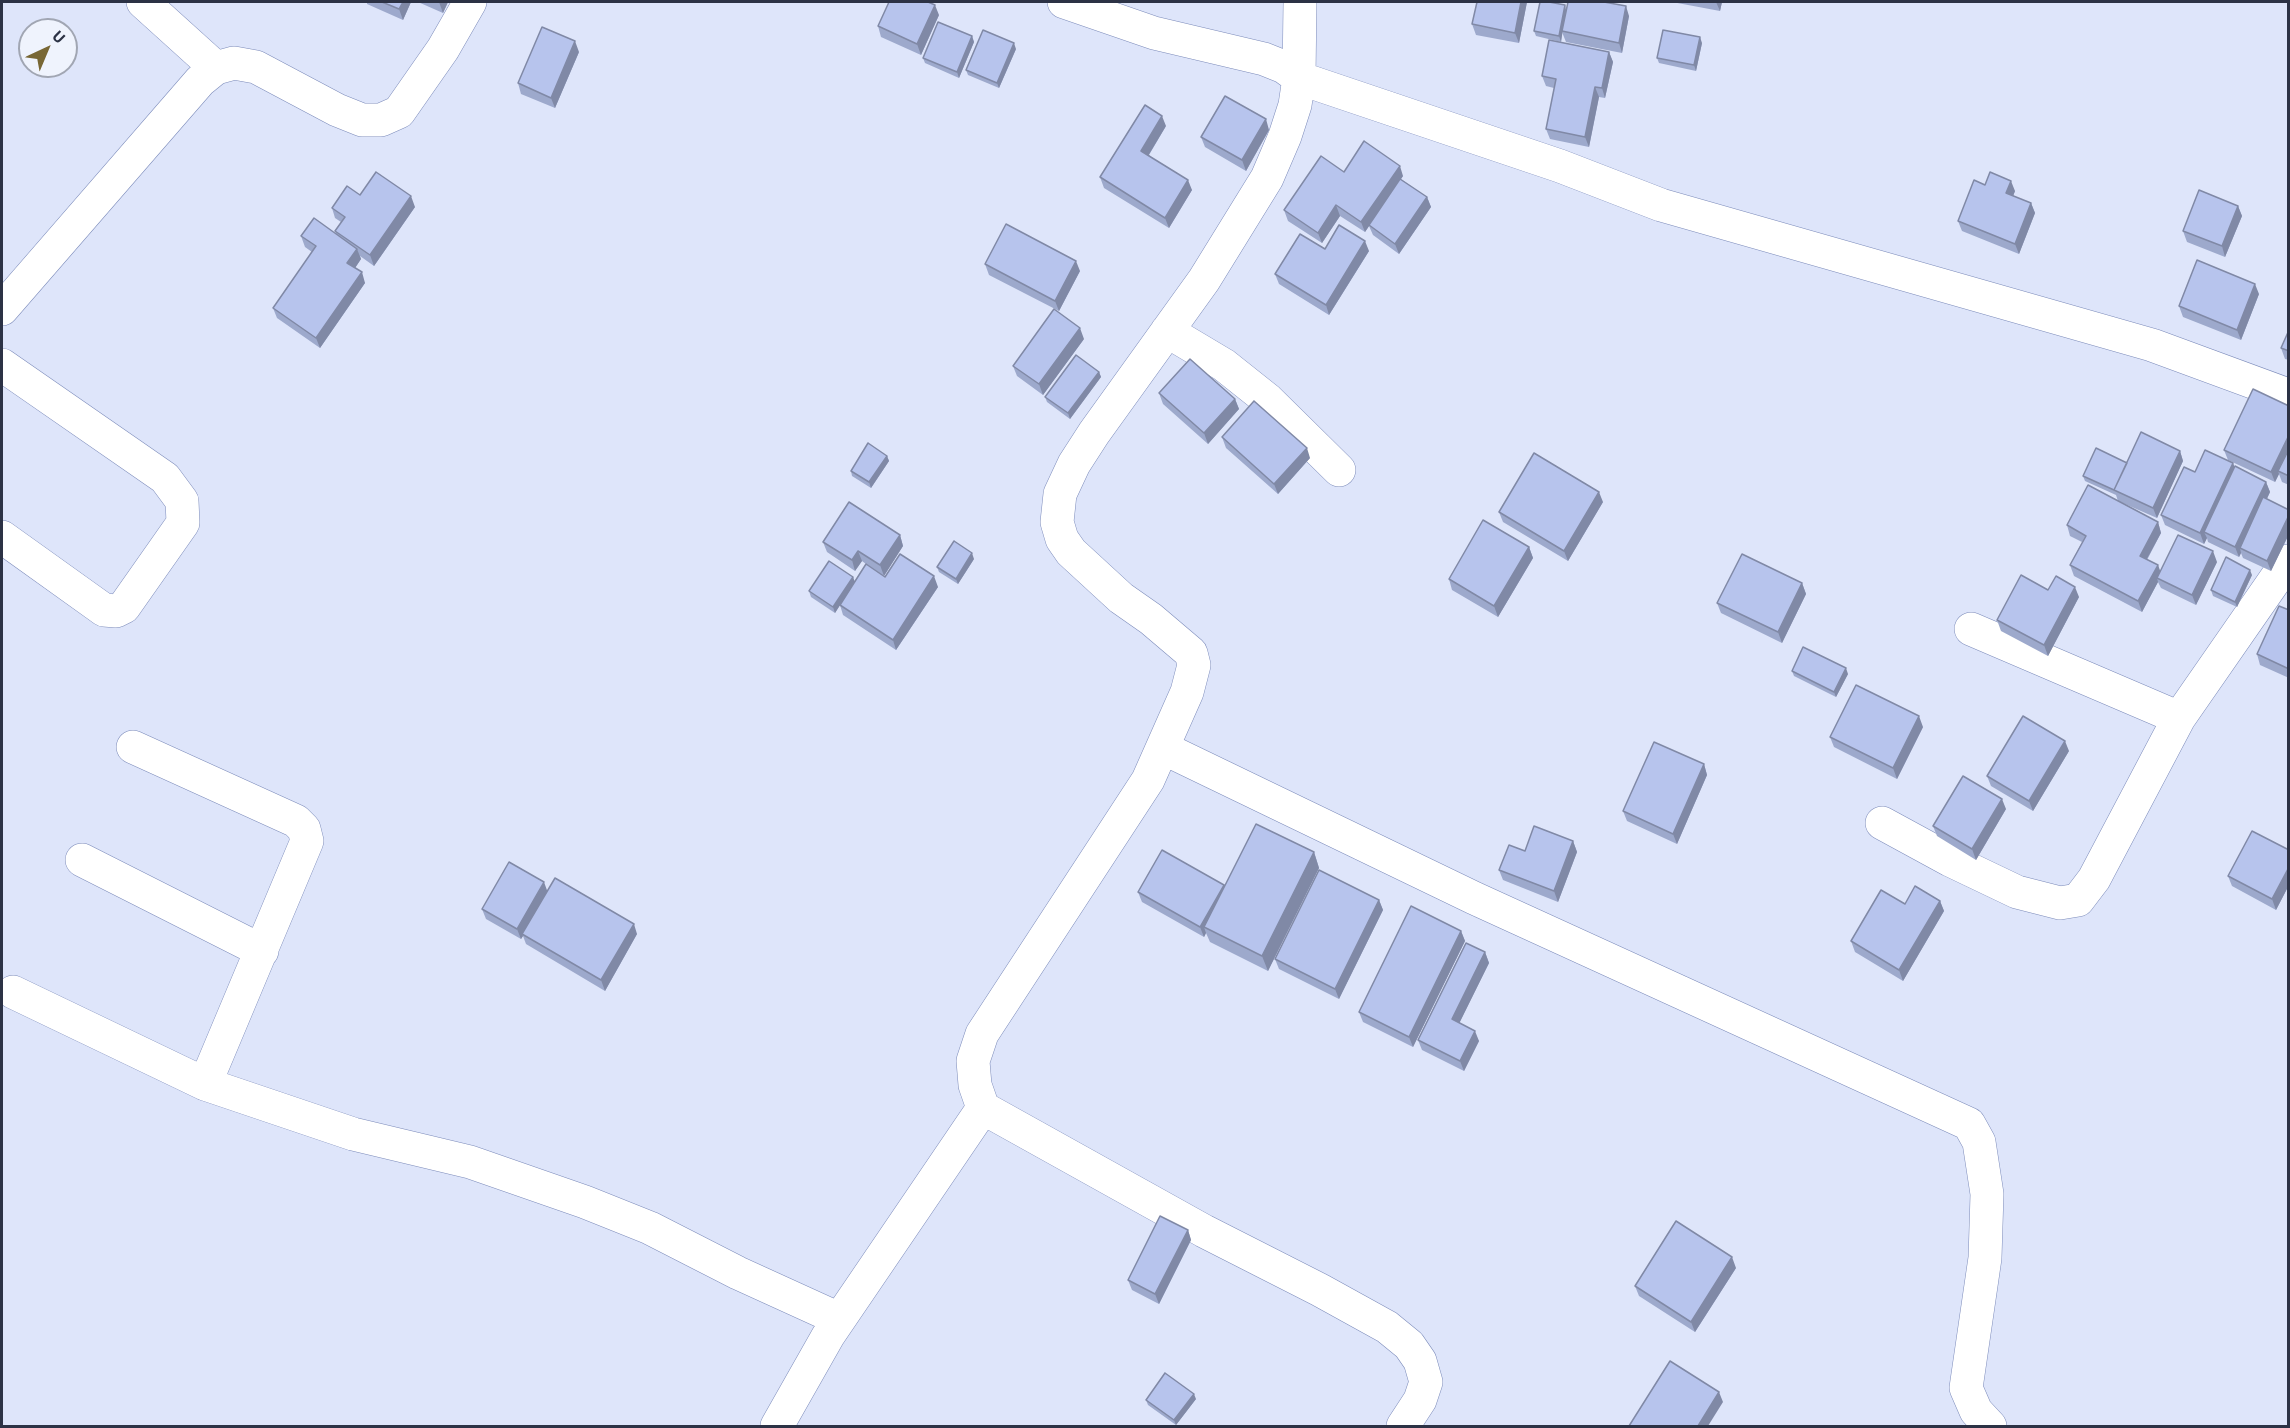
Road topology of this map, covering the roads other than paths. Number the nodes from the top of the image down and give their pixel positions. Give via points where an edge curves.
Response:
1 (142, 2) edge
2 (470, 2) edge
3 (1064, 2) edge
4 (1300, 2) edge
5 (216, 68) junction
6 (1299, 78) junction
7 (2, 309) edge
8 (1167, 331) junction
9 (2, 365) edge
10 (2289, 395) edge
11 (1339, 470) dead end
12 (2, 537) edge
13 (2289, 561) edge
14 (1971, 629) dead end
15 (2179, 718) junction
16 (133, 747) dead end
17 (1163, 748) junction
18 (1882, 822) dead end
19 (82, 860) dead end
20 (262, 951) junction
21 (14, 992) dead end
22 (205, 1084) junction
23 (983, 1108) junction
24 (839, 1319) junction
25 (777, 1426) edge
26 (1403, 1426) edge
27 (1990, 1426) edge

1 - 5 street
2 - 5 street via 399,112 381,120 362,120 345,114 256,67 234,63
3 - 6 street via 1154,33 1264,59
4 - 6 street
5 - 7 street via 200,81
6 - 8 street via 1286,136 1267,178
6 - 10 street via 1560,166 1661,205 2152,345
8 - 11 street via 1233,372 1268,400
8 - 17 street via 1074,464 1060,494 1058,522 1062,539 1071,552 1191,653 1194,665 1187,692
9 - 12 street via 165,478 182,501 183,523 124,607 116,611 104,610
13 - 15 street
14 - 15 street
15 - 18 street via 2094,879 2078,900 2060,903 2017,892
16 - 20 street via 297,821 304,829 307,841 301,860
17 - 23 street via 1123,820 982,1035 973,1061 975,1085
17 - 27 street via 1474,898 1969,1124 1980,1142 1987,1194 1985,1258 1966,1388
19 - 20 street
20 - 22 street
21 - 22 street
22 - 24 street via 352,1134 470,1162 585,1202 650,1228
23 - 24 street
23 - 26 street via 1078,1163 1387,1327 1409,1345 1420,1361 1426,1382 1420,1400
24 - 25 street

